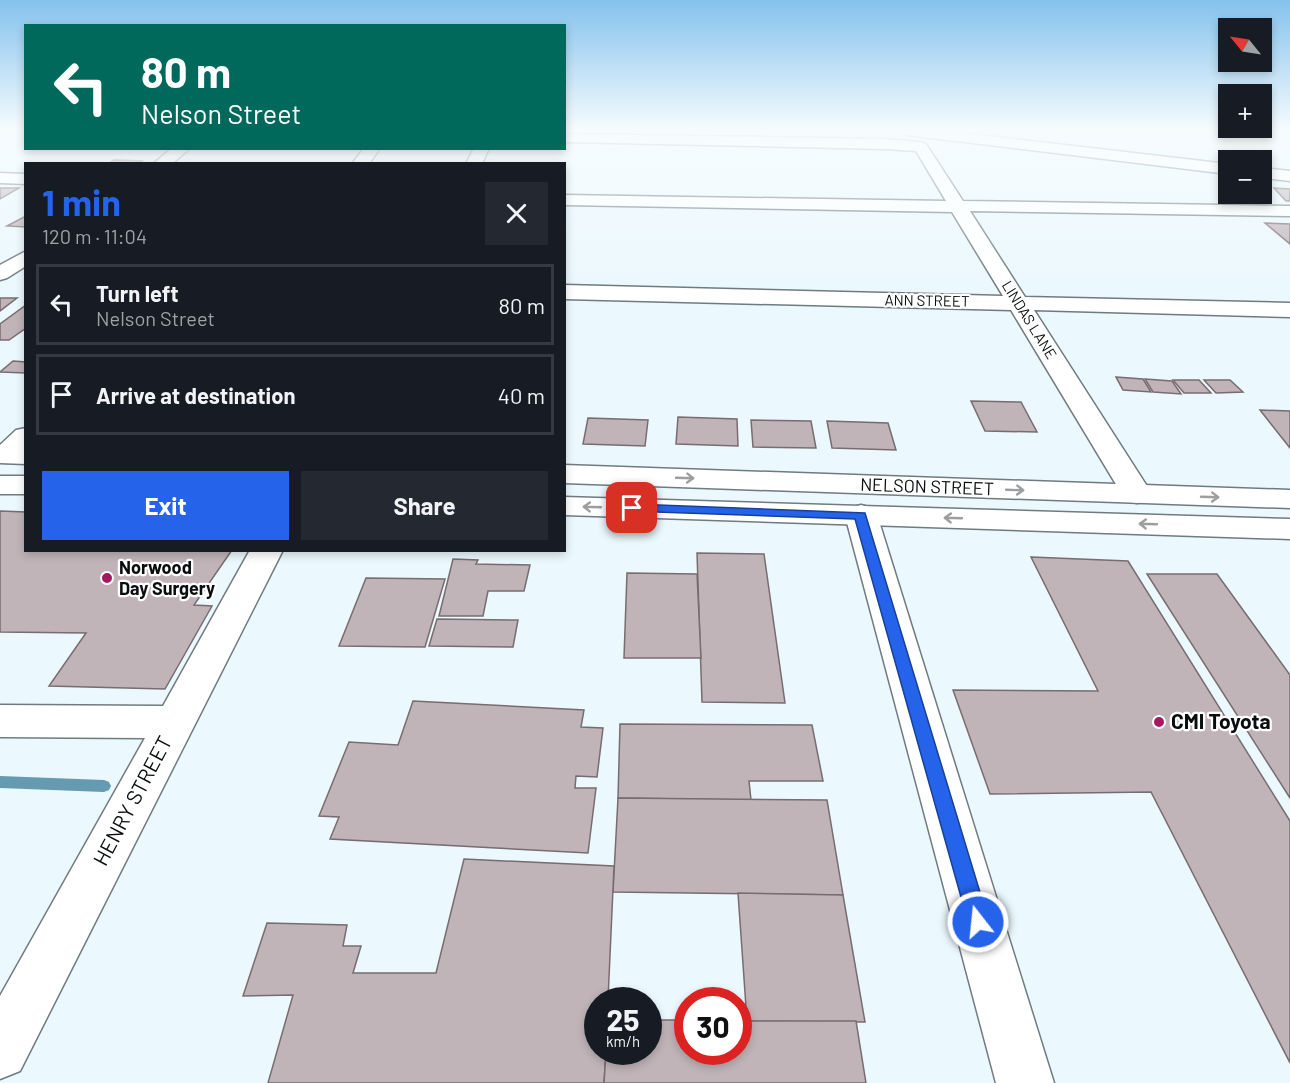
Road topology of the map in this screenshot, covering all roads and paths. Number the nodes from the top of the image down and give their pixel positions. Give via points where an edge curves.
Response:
1 (941, 182) edge
2 (566, 200) edge
3 (956, 206) junction
4 (1290, 211) edge
5 (24, 258) edge
6 (0, 274) edge
7 (0, 279) edge
8 (24, 279) edge
9 (566, 292) edge
10 (1020, 303) junction
11 (1290, 310) edge
12 (566, 474) edge
13 (0, 484) edge
14 (24, 486) edge
15 (1137, 494) junction
16 (1290, 499) edge
17 (856, 500) junction
18 (566, 506) edge
19 (1290, 529) edge
20 (266, 552) edge
21 (0, 721) edge
22 (175, 722) junction
23 (0, 1051) edge
24 (1025, 1083) edge

1 - 3 street, LINDAS LANE
2 - 3 street
3 - 4 street
3 - 10 street, LINDAS LANE
5 - 6 street
7 - 8 street
9 - 10 street, ANN STREET
10 - 11 street, ANN STREET
10 - 15 street, LINDAS LANE
12 -> 17 street, NELSON STREET
13 - 14 street
15 -> 16 street, NELSON STREET
17 -> 15 street, NELSON STREET
17 -> 18 street, NELSON STREET
19 -> 17 street, NELSON STREET
17 - 24 street
20 - 22 street, HENRY STREET
21 - 22 street
22 - 23 street, HENRY STREET

